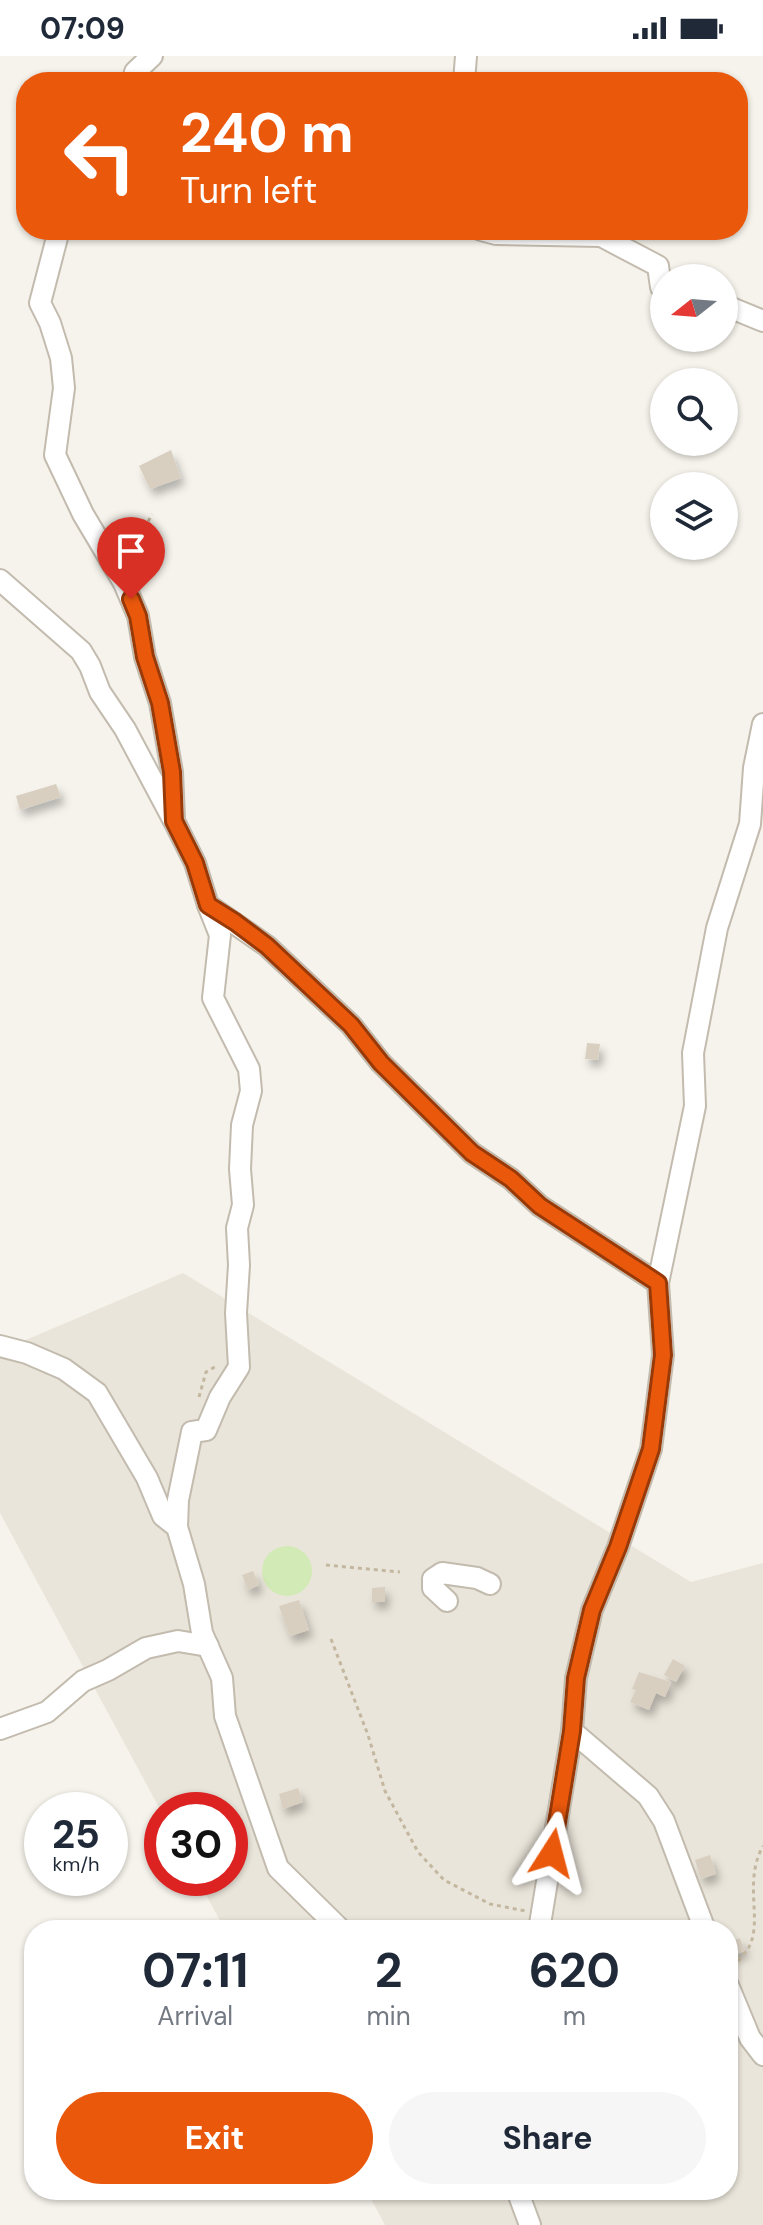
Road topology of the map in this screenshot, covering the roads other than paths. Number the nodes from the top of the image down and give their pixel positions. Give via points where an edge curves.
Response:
1 (152, 56) edge
2 (135, 72) edge
3 (56, 240) edge
4 (609, 240) edge
5 (654, 264) edge
6 (738, 311) edge
7 (763, 321) edge
8 (0, 580) edge
9 (763, 724) edge
10 (174, 821) junction
11 (208, 905) junction
12 (658, 1283) junction
13 (0, 1346) edge
14 (177, 1527) junction
15 (490, 1584) dead end
16 (447, 1601) dead end
17 (201, 1641) junction
18 (0, 1729) edge
19 (572, 1731) junction
20 (331, 1920) edge
21 (540, 1920) edge
22 (701, 1920) edge
23 (738, 2023) edge
24 (763, 2054) edge
25 (521, 2200) edge
26 (530, 2225) edge

1 - 2 street
3 - 10 street via 40,303 61,358 64,388 55,455 138,616 160,703
4 - 5 street
6 - 7 street
8 - 10 street via 81,651
9 - 12 street via 750,824 717,928 693,1053 695,1106
10 - 11 street
11 - 12 street via 267,946 351,1025 381,1063 472,1153 540,1206
11 - 14 street via 220,935 213,998 249,1069 251,1091 242,1125 243,1205 237,1228 239,1367 206,1430 192,1432
12 - 19 street via 663,1355 651,1449 592,1610 576,1678
13 - 14 street via 64,1369 97,1393 163,1516
14 - 17 street via 194,1584
15 - 16 street via 442,1573 433,1579 433,1588
17 - 18 street via 146,1648 83,1681 47,1712
17 - 20 street via 222,1678 225,1716 278,1868
19 - 21 street
19 - 22 street via 648,1796 664,1821
23 - 24 street
25 - 26 street

